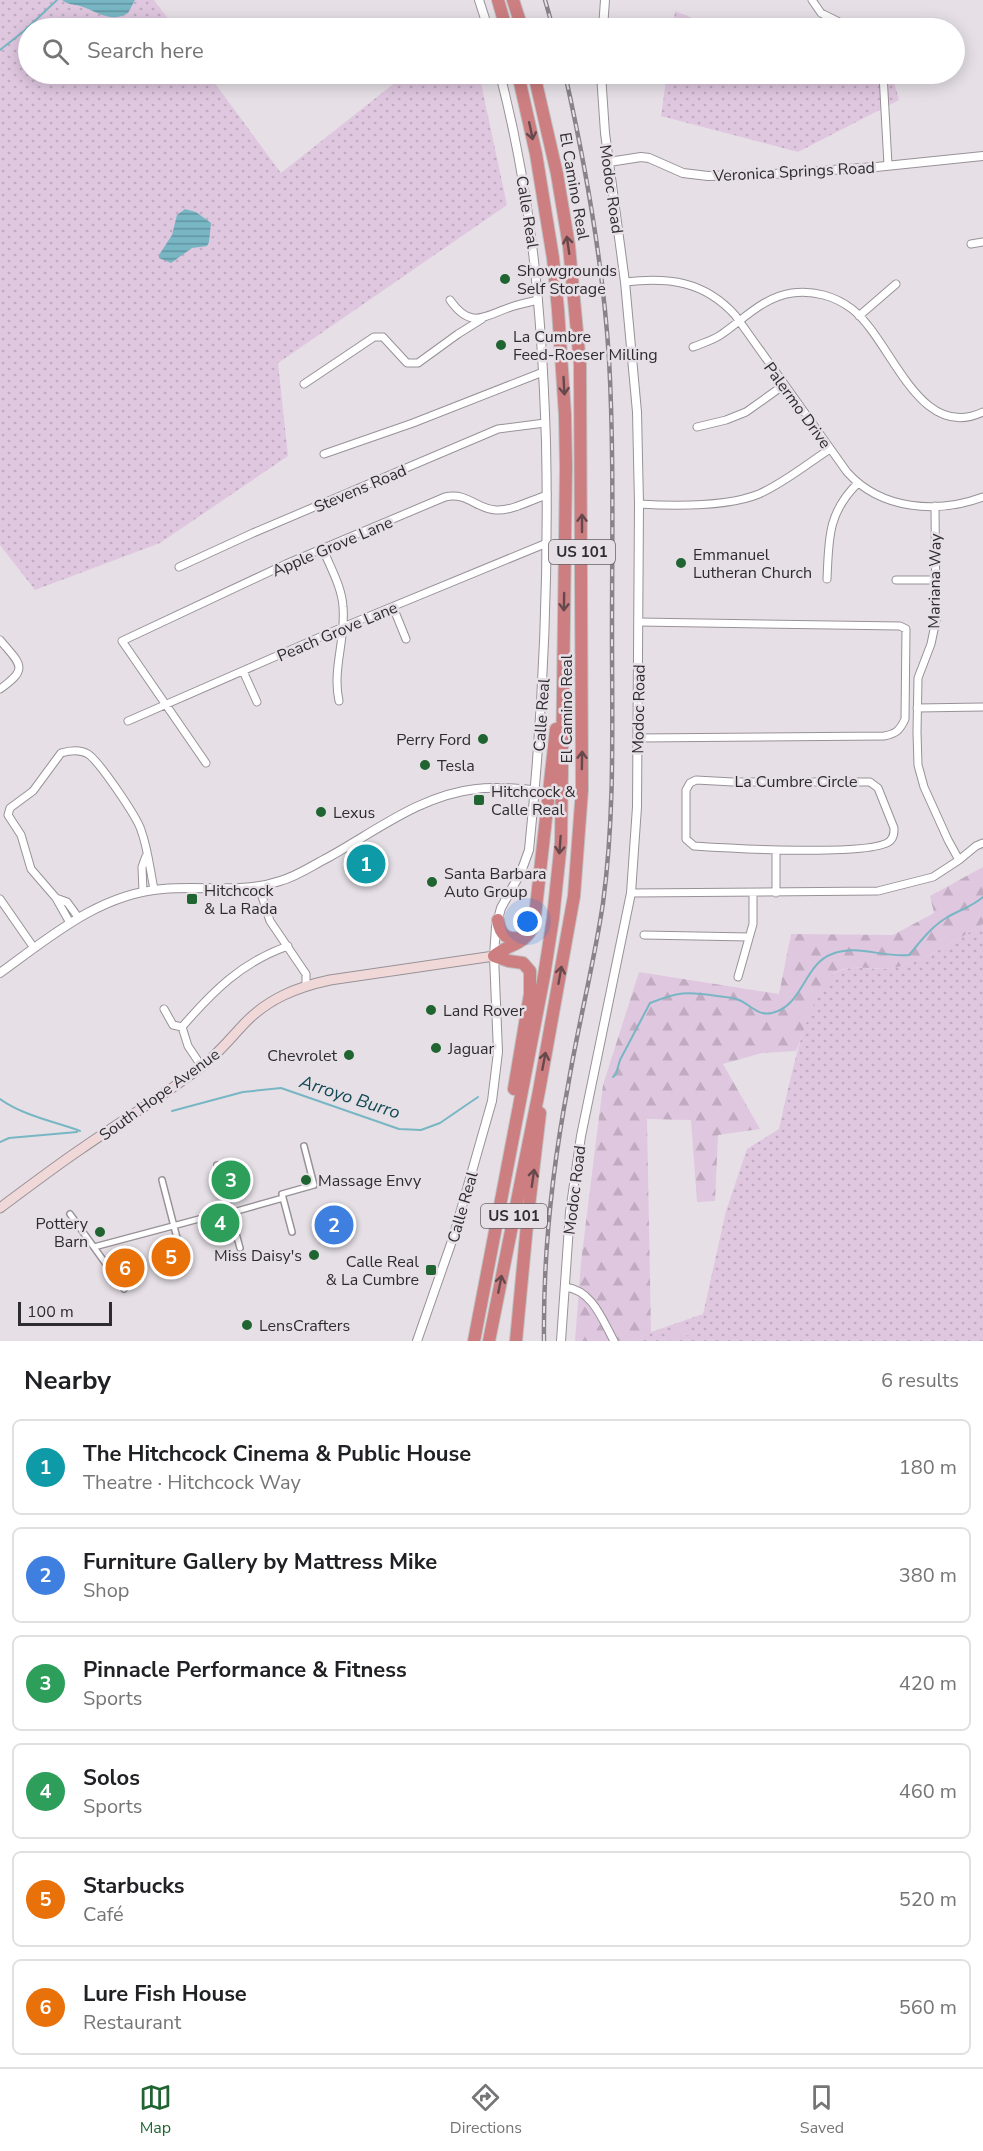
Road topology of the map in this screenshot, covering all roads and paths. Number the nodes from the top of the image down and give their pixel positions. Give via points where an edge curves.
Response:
1 (479, 0) edge
2 (498, 0) edge
3 (513, 0) edge
4 (605, 0) edge
5 (812, 0) edge
6 (485, 18) edge
7 (503, 18) edge
8 (519, 18) edge
9 (604, 18) edge
10 (831, 18) edge
11 (502, 84) edge
12 (520, 84) edge
13 (536, 84) edge
14 (602, 84) edge
15 (884, 84) edge
16 (983, 156) edge
17 (609, 162) junction
18 (888, 165) junction
19 (983, 242) edge
20 (971, 244) dead end
21 (625, 282) junction
22 (896, 284) dead end
23 (450, 300) dead end
24 (538, 300) junction
25 (859, 316) junction
26 (482, 319) junction
27 (738, 322) junction
28 (693, 347) dead end
29 (543, 372) junction
30 (304, 384) dead end
31 (784, 385) junction
32 (983, 412) edge
33 (545, 423) junction
34 (697, 427) dead end
35 (830, 449) junction
36 (324, 454) dead end
37 (857, 484) junction
38 (547, 495) junction
39 (983, 497) edge
40 (639, 504) junction
41 (935, 506) junction
42 (547, 543) junction
43 (323, 549) junction
44 (179, 567) dead end
45 (827, 579) dead end
46 (896, 580) dead end
47 (936, 580) junction
48 (393, 607) junction
49 (639, 622) junction
50 (343, 627) junction
51 (406, 639) dead end
52 (0, 640) edge
53 (243, 670) junction
54 (0, 689) edge
55 (339, 701) dead end
56 (257, 702) dead end
57 (562, 702) junction
58 (165, 704) junction
59 (983, 707) edge
60 (917, 708) junction
61 (128, 721) dead end
62 (638, 738) junction
63 (206, 763) dead end
64 (535, 790) junction
65 (982, 844) edge
66 (776, 850) junction
67 (146, 853) junction
68 (959, 860) junction
69 (259, 887) junction
70 (154, 889) junction
71 (143, 892) junction
72 (631, 893) junction
73 (776, 893) junction
74 (753, 894) junction
75 (56, 898) junction
76 (0, 899) edge
77 (78, 917) junction
78 (498, 920) junction
79 (70, 923) junction
80 (530, 934) junction
81 (644, 935) dead end
82 (749, 937) junction
83 (288, 946) junction
84 (34, 948) junction
85 (494, 956) junction
86 (0, 973) edge
87 (738, 977) dead end
88 (306, 985) junction
89 (164, 1009) dead end
90 (182, 1027) junction
91 (202, 1067) junction
92 (539, 1091) junction
93 (515, 1127) junction
94 (304, 1146) dead end
95 (217, 1166) dead end
96 (162, 1180) dead end
97 (283, 1198) junction
98 (0, 1208) edge
99 (230, 1212) junction
100 (70, 1214) dead end
101 (174, 1226) junction
102 (292, 1232) dead end
103 (94, 1247) junction
104 (240, 1248) dead end
105 (184, 1264) dead end
106 (565, 1287) junction
107 (124, 1289) dead end
108 (417, 1341) edge
109 (474, 1341) edge
110 (489, 1341) edge
111 (516, 1341) edge
112 (561, 1341) edge
113 (614, 1341) edge

1 - 6 street
2 - 7 highway
3 - 8 highway
4 - 9 street
5 - 10 street via 821,13
11 - 24 street, Calle Real via 522,176
12 -> 57 highway, El Camino Real / US 101 via 545,206 563,362 566,468
92 -> 13 highway, El Camino Real / US 101 via 574,896 582,790 583,661 580,364 569,246
14 - 17 street, Modoc Road
15 - 18 street
16 - 18 street, Veronica Springs Road
17 - 18 street, Veronica Springs Road via 649,158 683,173 708,176
17 - 21 street, Modoc Road
19 - 20 street
21 - 27 street, Palermo Drive via 655,279 688,284 719,299
21 - 40 street, Modoc Road via 637,412
22 - 25 street
23 - 26 street via 458,311
24 - 26 street
24 - 29 street, Calle Real
25 - 27 street via 834,298 803,292 768,300
25 - 32 street via 926,405 939,414 956,417
26 - 30 street via 418,363 407,363 383,337 374,337
27 - 28 street
27 - 31 street, Palermo Drive
29 - 33 street, Calle Real
29 - 36 street
31 - 34 street via 746,412
31 - 35 street, Palermo Drive
33 - 38 street, Calle Real
33 - 44 street, Stevens Road via 498,429
35 - 37 street, Palermo Drive
35 - 40 street via 771,488 746,499
37 - 41 street, Palermo Drive via 888,501
37 - 45 street via 832,522
38 - 42 street, Calle Real
38 - 43 street, Apple Grove Lane via 504,510 464,497 445,497
39 - 41 street, Palermo Drive
40 - 49 street, Modoc Road
41 - 47 street, Mariana Way
42 - 48 street, Peach Grove Lane
42 - 64 street, Calle Real via 544,669
43 - 50 street via 342,598
43 - 58 street, Apple Grove Lane via 122,641
46 - 47 street
47 - 60 street, Mariana Way via 935,629 918,678
48 - 50 street, Peach Grove Lane
48 - 51 street
49 - 62 street, Modoc Road
49 - 62 street via 900,626 906,629 906,651 905,719 895,734
50 - 53 street, Peach Grove Lane
50 - 55 street via 336,678
52 - 54 street via 19,665 18,674
53 - 56 street
53 - 58 street, Peach Grove Lane
57 - 80 highway
57 -> 93 highway, El Camino Real / US 101 via 561,842 553,918
58 - 61 street, Peach Grove Lane
58 - 63 street
59 - 60 street
60 - 68 street, Mariana Way via 921,777
62 - 72 street, Modoc Road
64 - 69 street via 491,787 433,800 294,876
64 - 78 street, Calle Real via 527,858
65 - 68 street
66 - 66 street, La Cumbre Circle via 878,846 890,840 894,828 878,788 867,781 696,780 687,786 686,836 691,845
66 - 73 street
67 - 70 street
67 - 71 street
67 - 75 street via 139,823 93,758 82,751 62,753 33,791 10,808 8,815 21,835 31,870
68 - 73 street via 933,877 895,888
69 - 70 street
69 - 83 street via 270,921
70 - 71 street
71 - 77 street
72 - 74 street
72 - 106 street, Modoc Road via 581,1136
73 - 74 street
74 - 82 street
75 - 77 street via 67,902
75 - 79 street
76 - 84 street
77 - 79 street
78 - 80 highway via 506,937
78 - 85 street, Calle Real
79 - 84 street
80 - 85 highway
81 - 82 street
82 - 87 street
83 - 88 street via 306,974
83 - 90 street via 265,954 229,978
84 - 86 street
85 - 88 main road, South Hope Avenue
85 - 93 highway via 523,963 530,971 530,994 512,1104
85 - 108 street, Calle Real via 498,1029 494,1091 453,1238
88 - 91 main road, South Hope Avenue via 276,998 255,1013
89 - 90 street via 173,1025
90 - 91 street via 188,1046
91 - 98 main road, South Hope Avenue
110 -> 92 highway, El Camino Real / US 101
111 -> 92 highway via 541,1120
93 - 109 highway, El Camino Real / US 101
94 - 97 street via 314,1185 282,1194
95 - 99 street
96 - 101 street
97 - 99 street
97 - 102 street
99 - 101 street
99 - 104 street
100 - 103 street
101 - 103 street
101 - 105 street
103 - 107 street
106 - 112 street, Modoc Road
106 - 113 street via 577,1289 588,1298

